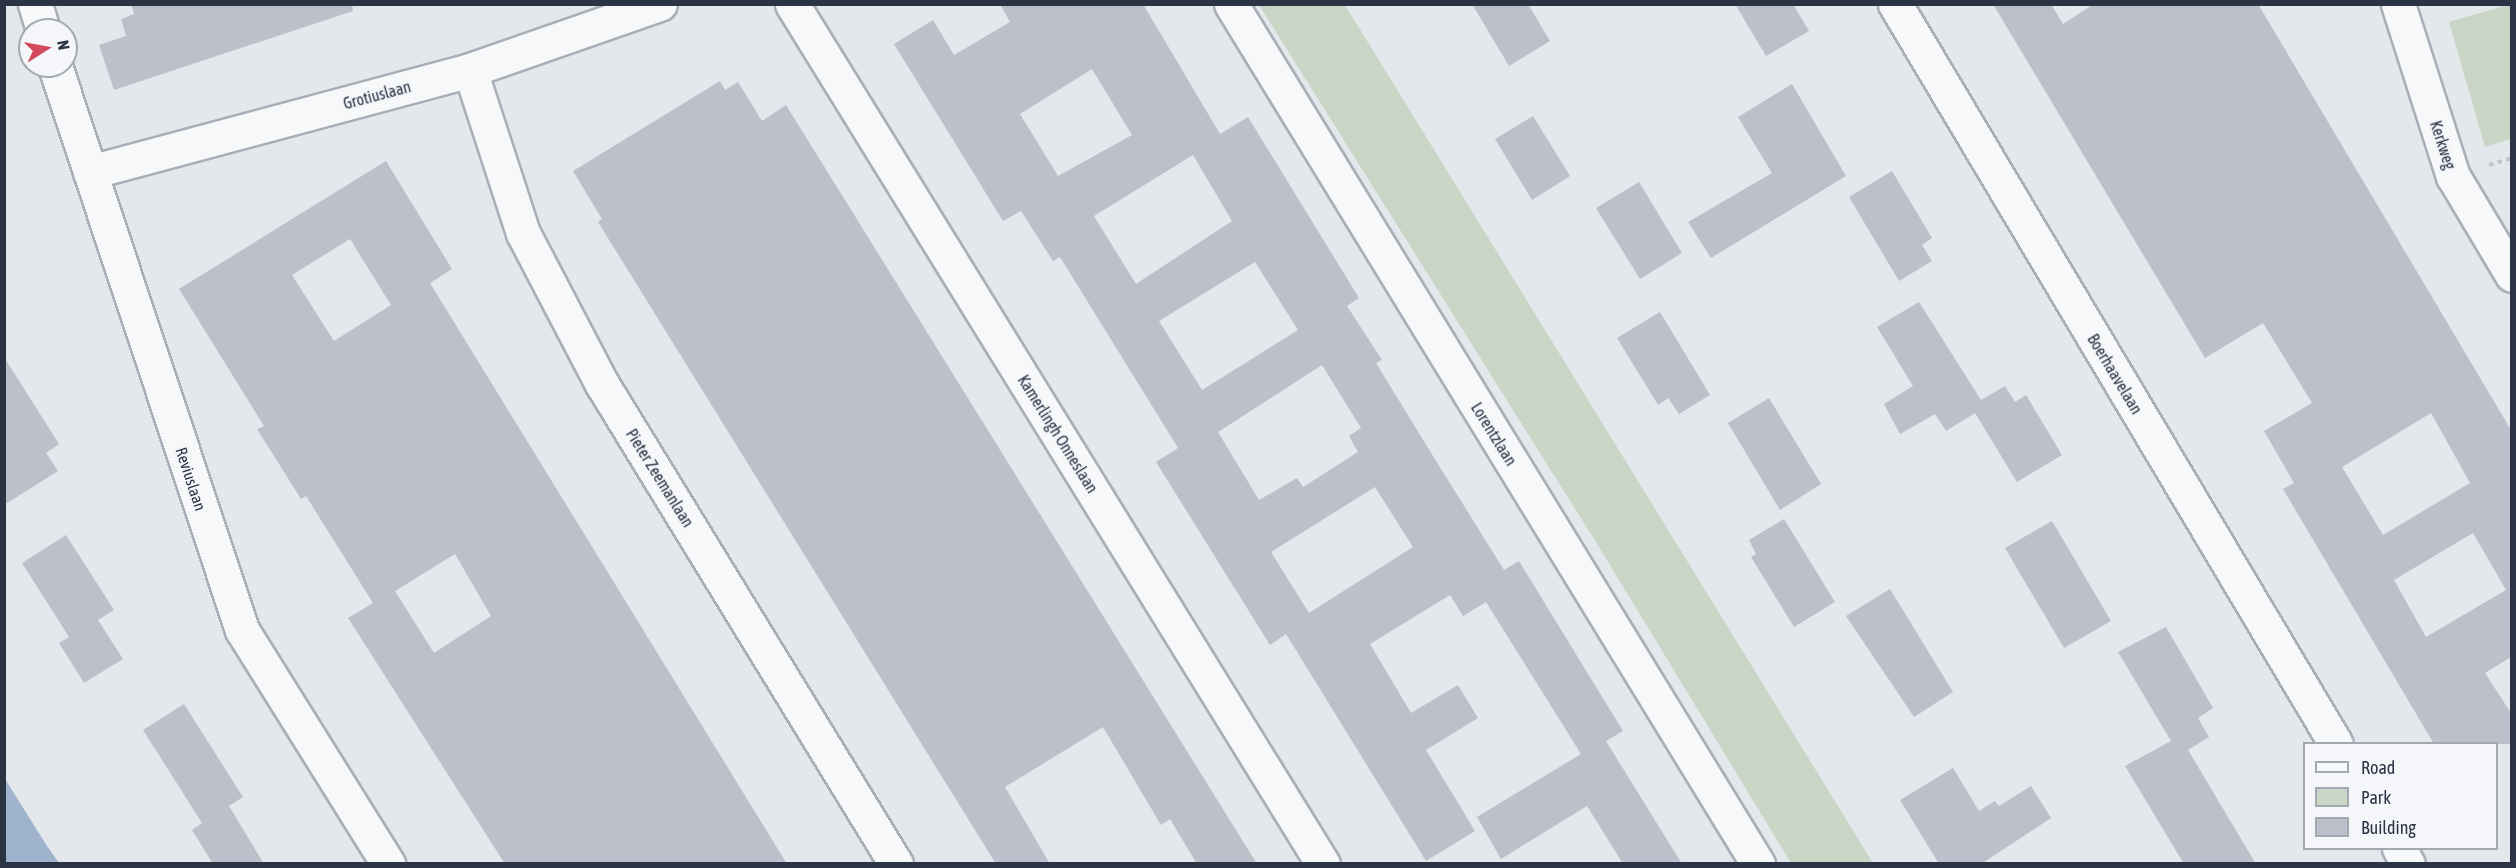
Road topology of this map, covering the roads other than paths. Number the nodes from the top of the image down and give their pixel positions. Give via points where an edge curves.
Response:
1 (660, 4) edge
2 (792, 4) edge
3 (1231, 4) edge
4 (1894, 4) edge
5 (2398, 4) edge
6 (470, 70) junction
7 (59, 78) edge
8 (90, 172) junction
9 (2511, 275) edge
10 (2335, 742) edge
11 (2400, 850) edge
12 (388, 864) edge
13 (896, 864) edge
14 (1323, 864) edge
15 (1758, 864) edge
16 (2408, 864) edge

1 - 6 street, Grotiuslaan
2 - 14 street, Kamerlingh Onneslaan
3 - 15 street, Lorentzlaan
4 - 10 street, Boerhaavelaan
5 - 9 street, Kerkweg via 2453,176
6 - 8 street, Grotiuslaan
6 - 13 street, Pieter Zeemanlaan via 523,233 602,384
7 - 8 street, Reviuslaan
8 - 12 street, Reviuslaan via 242,630
11 - 16 street

